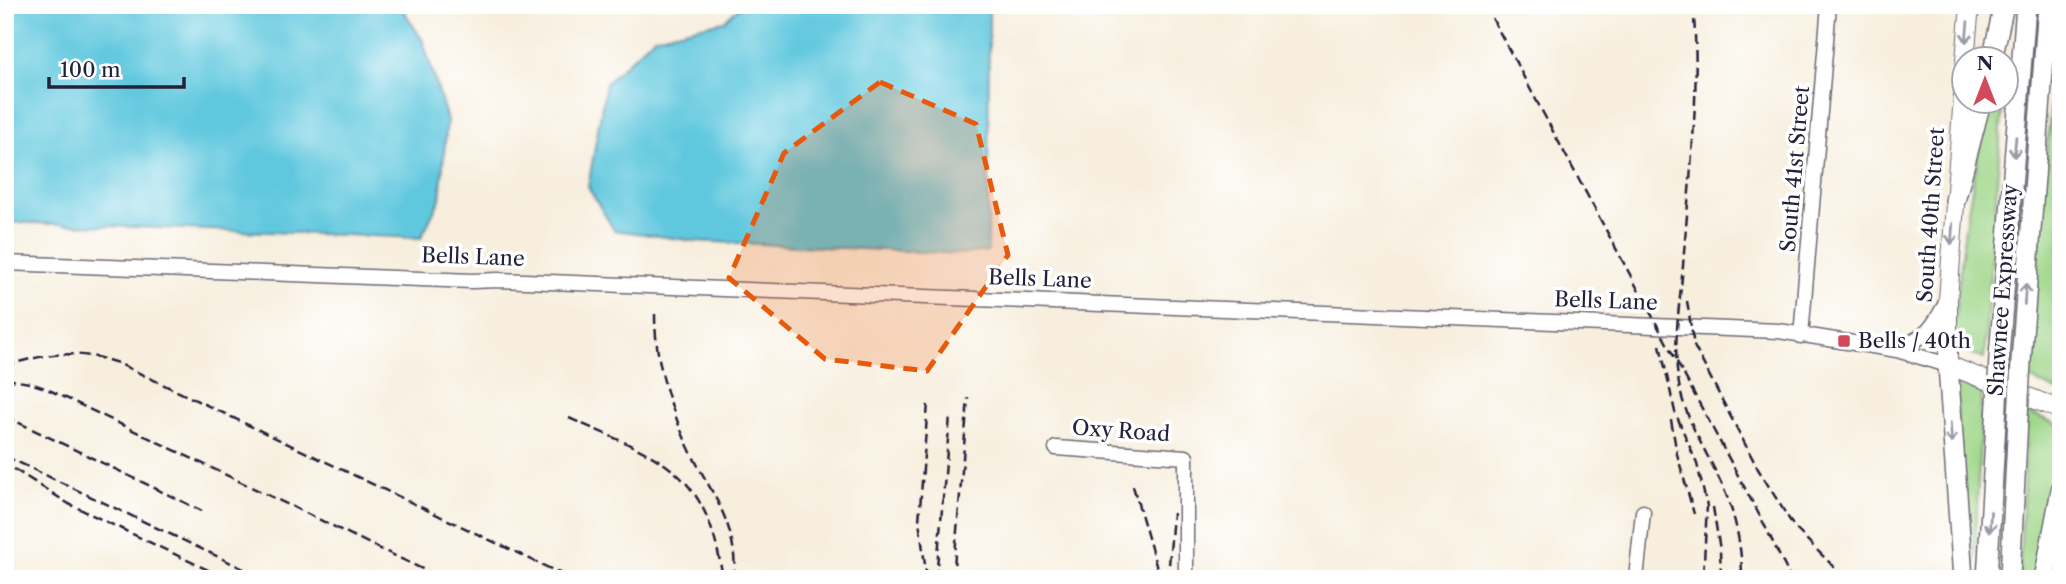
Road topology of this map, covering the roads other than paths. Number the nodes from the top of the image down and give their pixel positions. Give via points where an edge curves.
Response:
1 (1829, 5) edge
2 (1970, 5) edge
3 (2004, 5) edge
4 (2026, 5) edge
5 (2048, 5) edge
6 (1966, 46) edge
7 (1996, 46) edge
8 (1961, 116) edge
9 (1977, 116) edge
10 (1955, 201) junction
11 (5, 263) edge
12 (1948, 300) junction
13 (1801, 335) junction
14 (1897, 350) junction
15 (1948, 365) junction
16 (2061, 410) edge
17 (1056, 448) dead end
18 (2061, 490) edge
19 (1643, 512) dead end
20 (1186, 579) edge
21 (1636, 579) edge
22 (1963, 579) edge
23 (1987, 579) edge
24 (2010, 579) edge
25 (2043, 579) edge

1 - 13 street, South 41st Street
2 -> 6 main road
3 - 7 highway
4 -> 23 highway, Shawnee Expressway, bridge
24 -> 5 highway, Shawnee Expressway, bridge
8 - 10 main road, South 40th Street
9 - 10 highway
10 -> 12 main road, South 40th Street
11 - 13 street, Bells Lane via 1675,326
12 - 14 street via 1933,327
12 - 15 main road, South 40th Street
13 - 14 street, Bells Lane
14 - 15 street, Bells Lane
15 - 16 main road, Bells Lane
15 -> 22 highway
17 - 20 street, Oxy Road via 1186,457
18 - 25 highway
19 - 21 street

